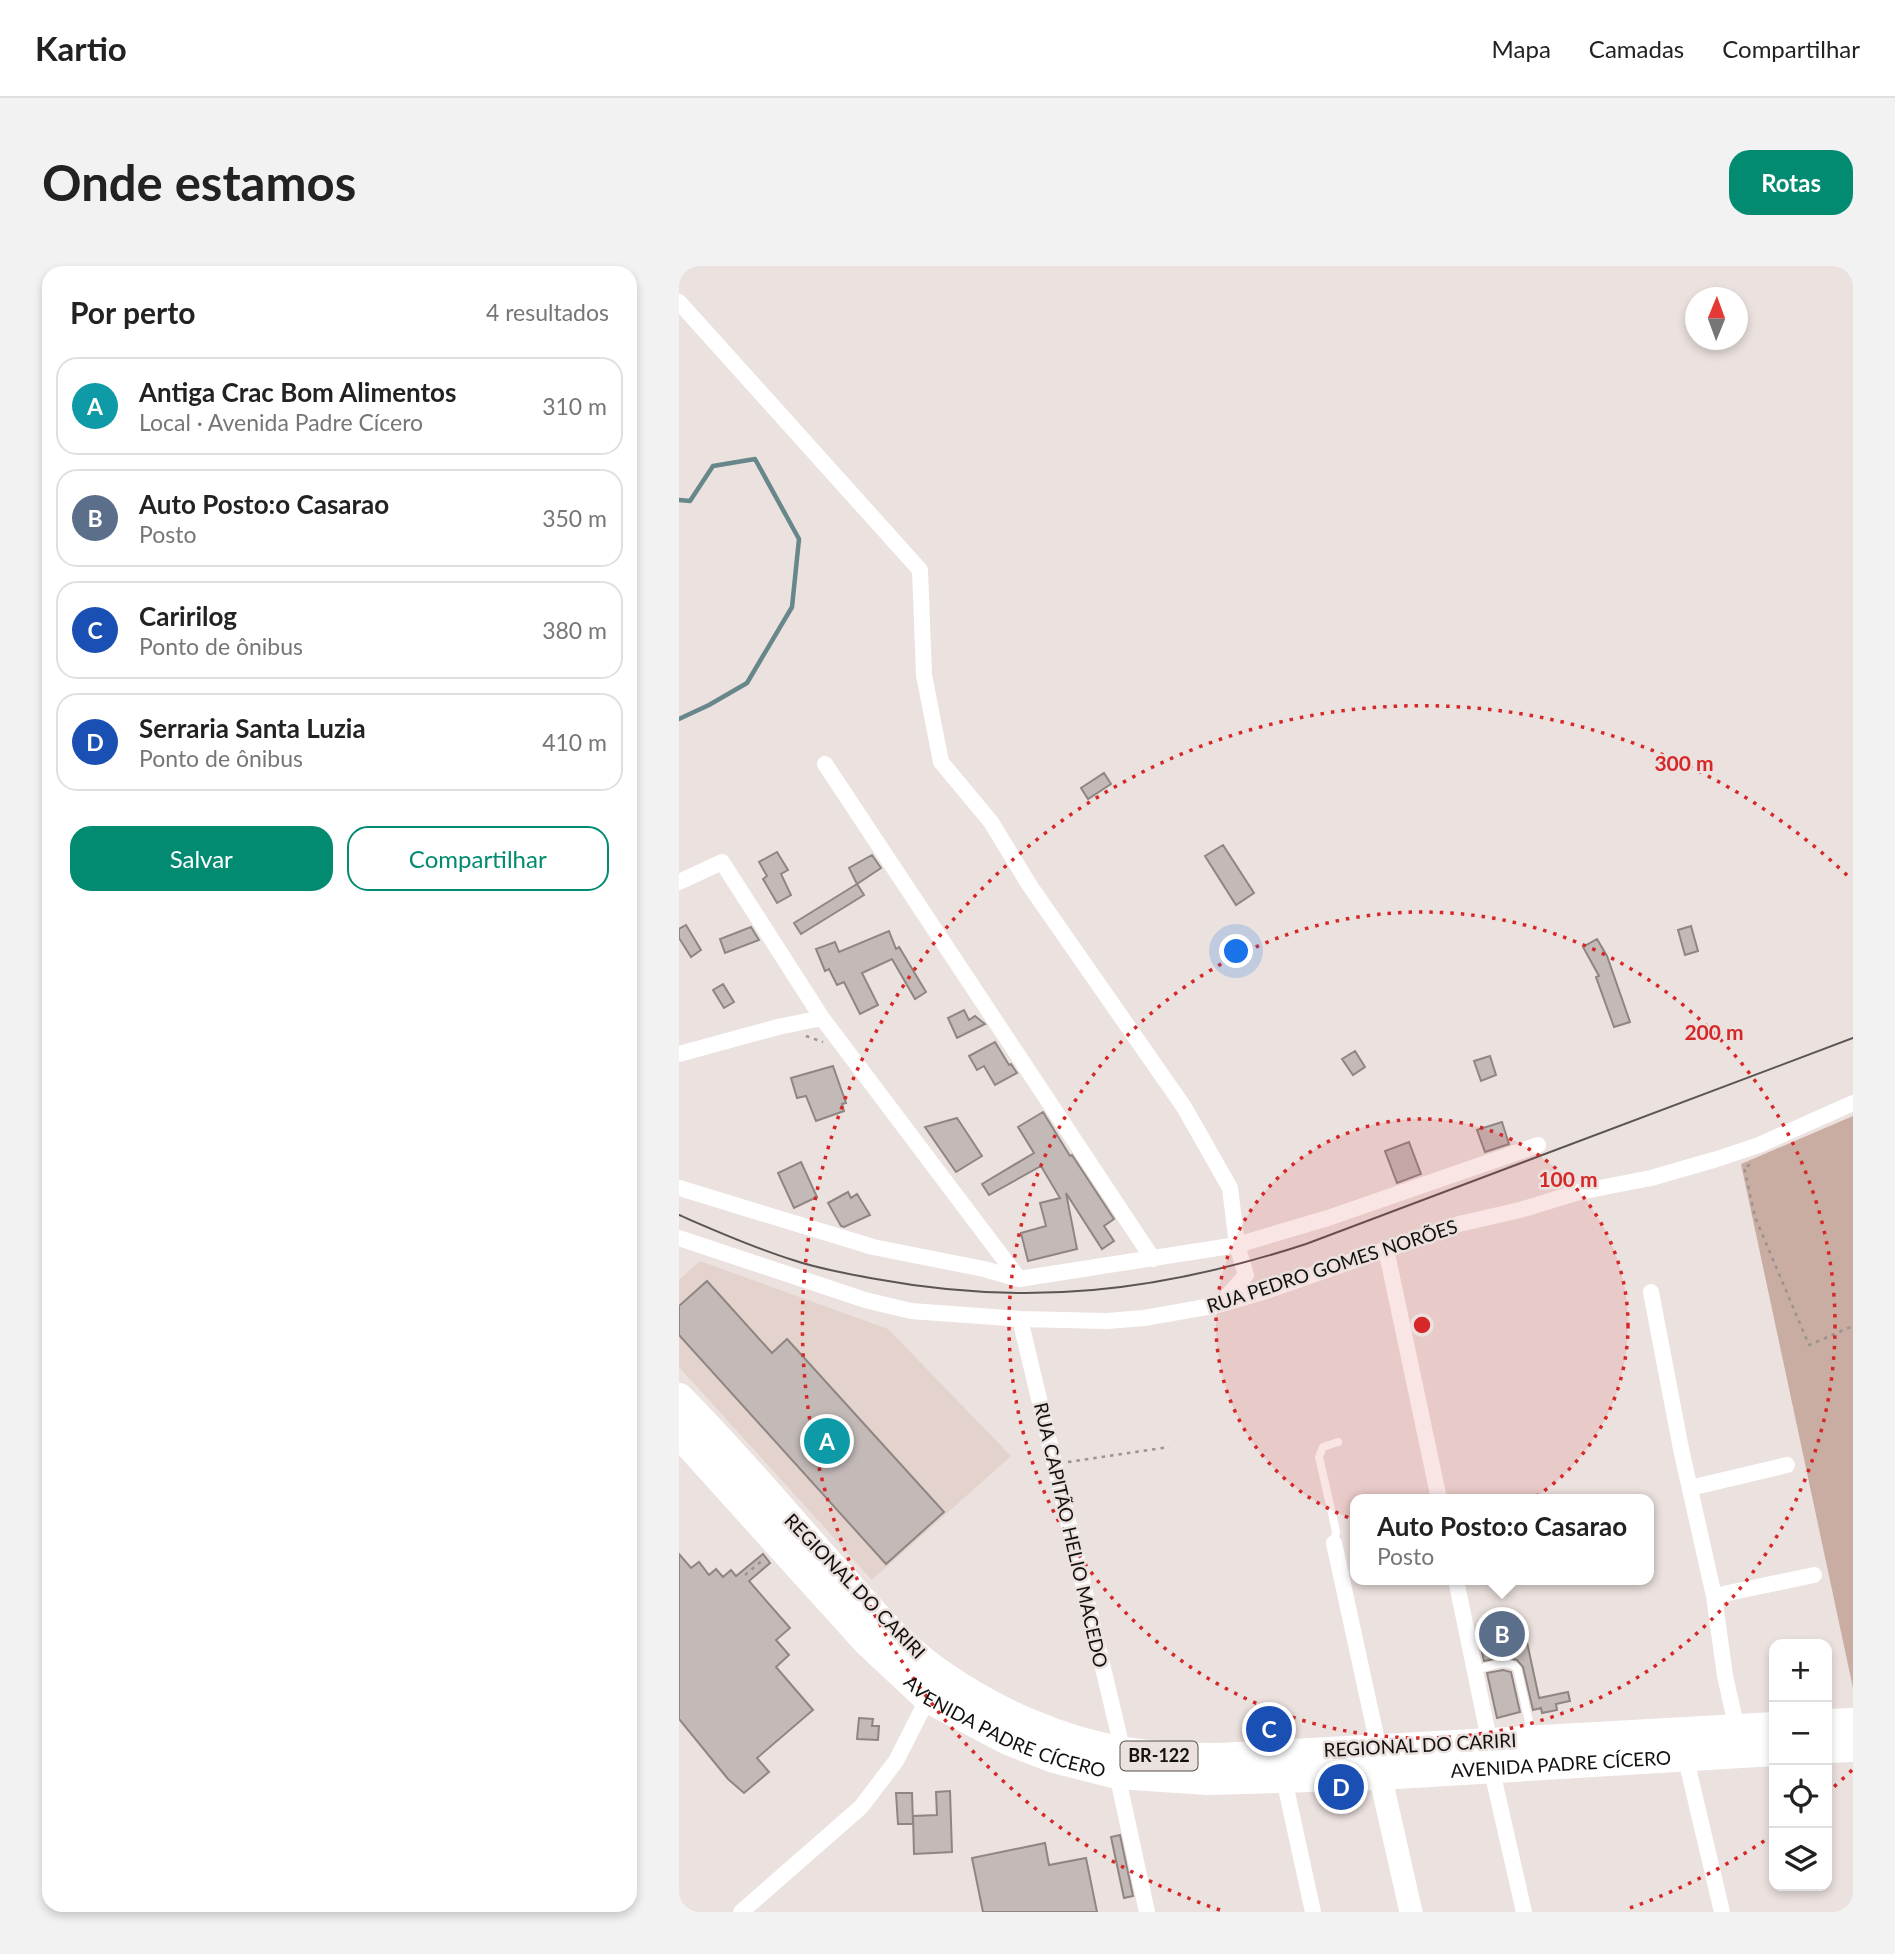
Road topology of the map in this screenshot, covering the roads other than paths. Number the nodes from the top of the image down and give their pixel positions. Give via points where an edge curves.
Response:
1 (679, 302) edge
2 (825, 764) dead end
3 (679, 882) edge
4 (822, 1018) junction
5 (679, 1054) edge
6 (1853, 1103) edge
7 (1538, 1145) dead end
8 (679, 1188) edge
9 (679, 1238) edge
10 (1237, 1245) junction
11 (1386, 1249) junction
12 (1153, 1259) junction
13 (1246, 1275) junction
14 (1019, 1279) junction
15 (1295, 1280) junction
16 (1651, 1292) dead end
17 (1218, 1305) junction
18 (1020, 1320) junction
19 (679, 1390) edge
20 (685, 1416) edge
21 (1338, 1442) dead end
22 (1787, 1465) dead end
23 (1690, 1488) junction
24 (1438, 1494) edge
25 (1333, 1543) joint
26 (1814, 1575) dead end
27 (1457, 1585) edge
28 (1714, 1596) junction
29 (1475, 1670) junction
30 (928, 1698) junction
31 (1853, 1723) edge
32 (1832, 1724) edge
33 (1769, 1727) edge
34 (1737, 1729) junction
35 (1533, 1741) junction
36 (1853, 1747) edge
37 (1832, 1748) edge
38 (1769, 1751) edge
39 (1491, 1755) junction
40 (1685, 1755) junction
41 (1379, 1762) junction
42 (1120, 1763) junction
43 (1284, 1779) junction
44 (741, 1912) edge
45 (1147, 1912) edge
46 (1313, 1912) edge
47 (1411, 1912) edge
48 (1524, 1912) edge
49 (1722, 1912) edge

1 - 10 street via 920,570 924,675 941,762 991,822 1030,886 1184,1107 1230,1188
2 - 12 street
3 - 4 street via 722,862
4 - 5 street
4 - 14 street
6 - 11 street, RUA PEDRO GOMES NORÕES via 1717,1159 1459,1224
7 - 10 street
8 - 14 street via 873,1247
9 - 18 street, RUA PEDRO GOMES NORÕES via 865,1300 911,1311
10 - 12 street
10 - 13 street
11 - 15 street, RUA PEDRO GOMES NORÕES
11 - 24 street
12 - 14 street
13 - 15 street
13 - 17 street
15 - 17 street, RUA PEDRO GOMES NORÕES
16 - 23 street
17 - 18 street, RUA PEDRO GOMES NORÕES via 1131,1319
18 - 42 street, RUA CAPITÃO HELIO MACEDO
19 - 20 street, AVENIDA PADRE CÍCERO
20 - 30 highway, AVENIDA PADRE CÍCERO / BR-122 via 699,1463 863,1645
20 - 42 highway, AVENIDA PADRE CÍCERO / BR-122 via 895,1636 936,1672 1014,1716
21 - 25 lane via 1323,1447 1319,1457 1336,1531
22 - 23 street
23 - 28 street
25 - 41 street
26 - 28 street
27 - 29 street
28 - 34 street
29 - 35 lane via 1505,1663 1517,1668
29 - 39 street
30 - 42 highway, AVENIDA PADRE CÍCERO / BR-122 via 1008,1740 1055,1758
30 - 44 street via 896,1761 861,1807
31 - 32 highway
33 - 34 highway, AVENIDA PADRE CÍCERO / BR-122
34 - 35 highway, AVENIDA PADRE CÍCERO / BR-122
35 - 39 highway, AVENIDA PADRE CÍCERO / BR-122
36 - 37 highway
38 - 40 highway, AVENIDA PADRE CÍCERO / BR-122
39 - 40 highway, AVENIDA PADRE CÍCERO / BR-122
39 - 41 highway, AVENIDA PADRE CÍCERO / BR-122
39 - 48 street
40 - 49 street
41 - 42 highway, AVENIDA PADRE CÍCERO / BR-122 via 1169,1757
41 - 43 highway, AVENIDA PADRE CÍCERO / BR-122
41 - 47 street
42 - 43 highway, AVENIDA PADRE CÍCERO / BR-122 via 1208,1780
42 - 45 street, RUA CAPITÃO HELIO MACEDO
43 - 46 street

